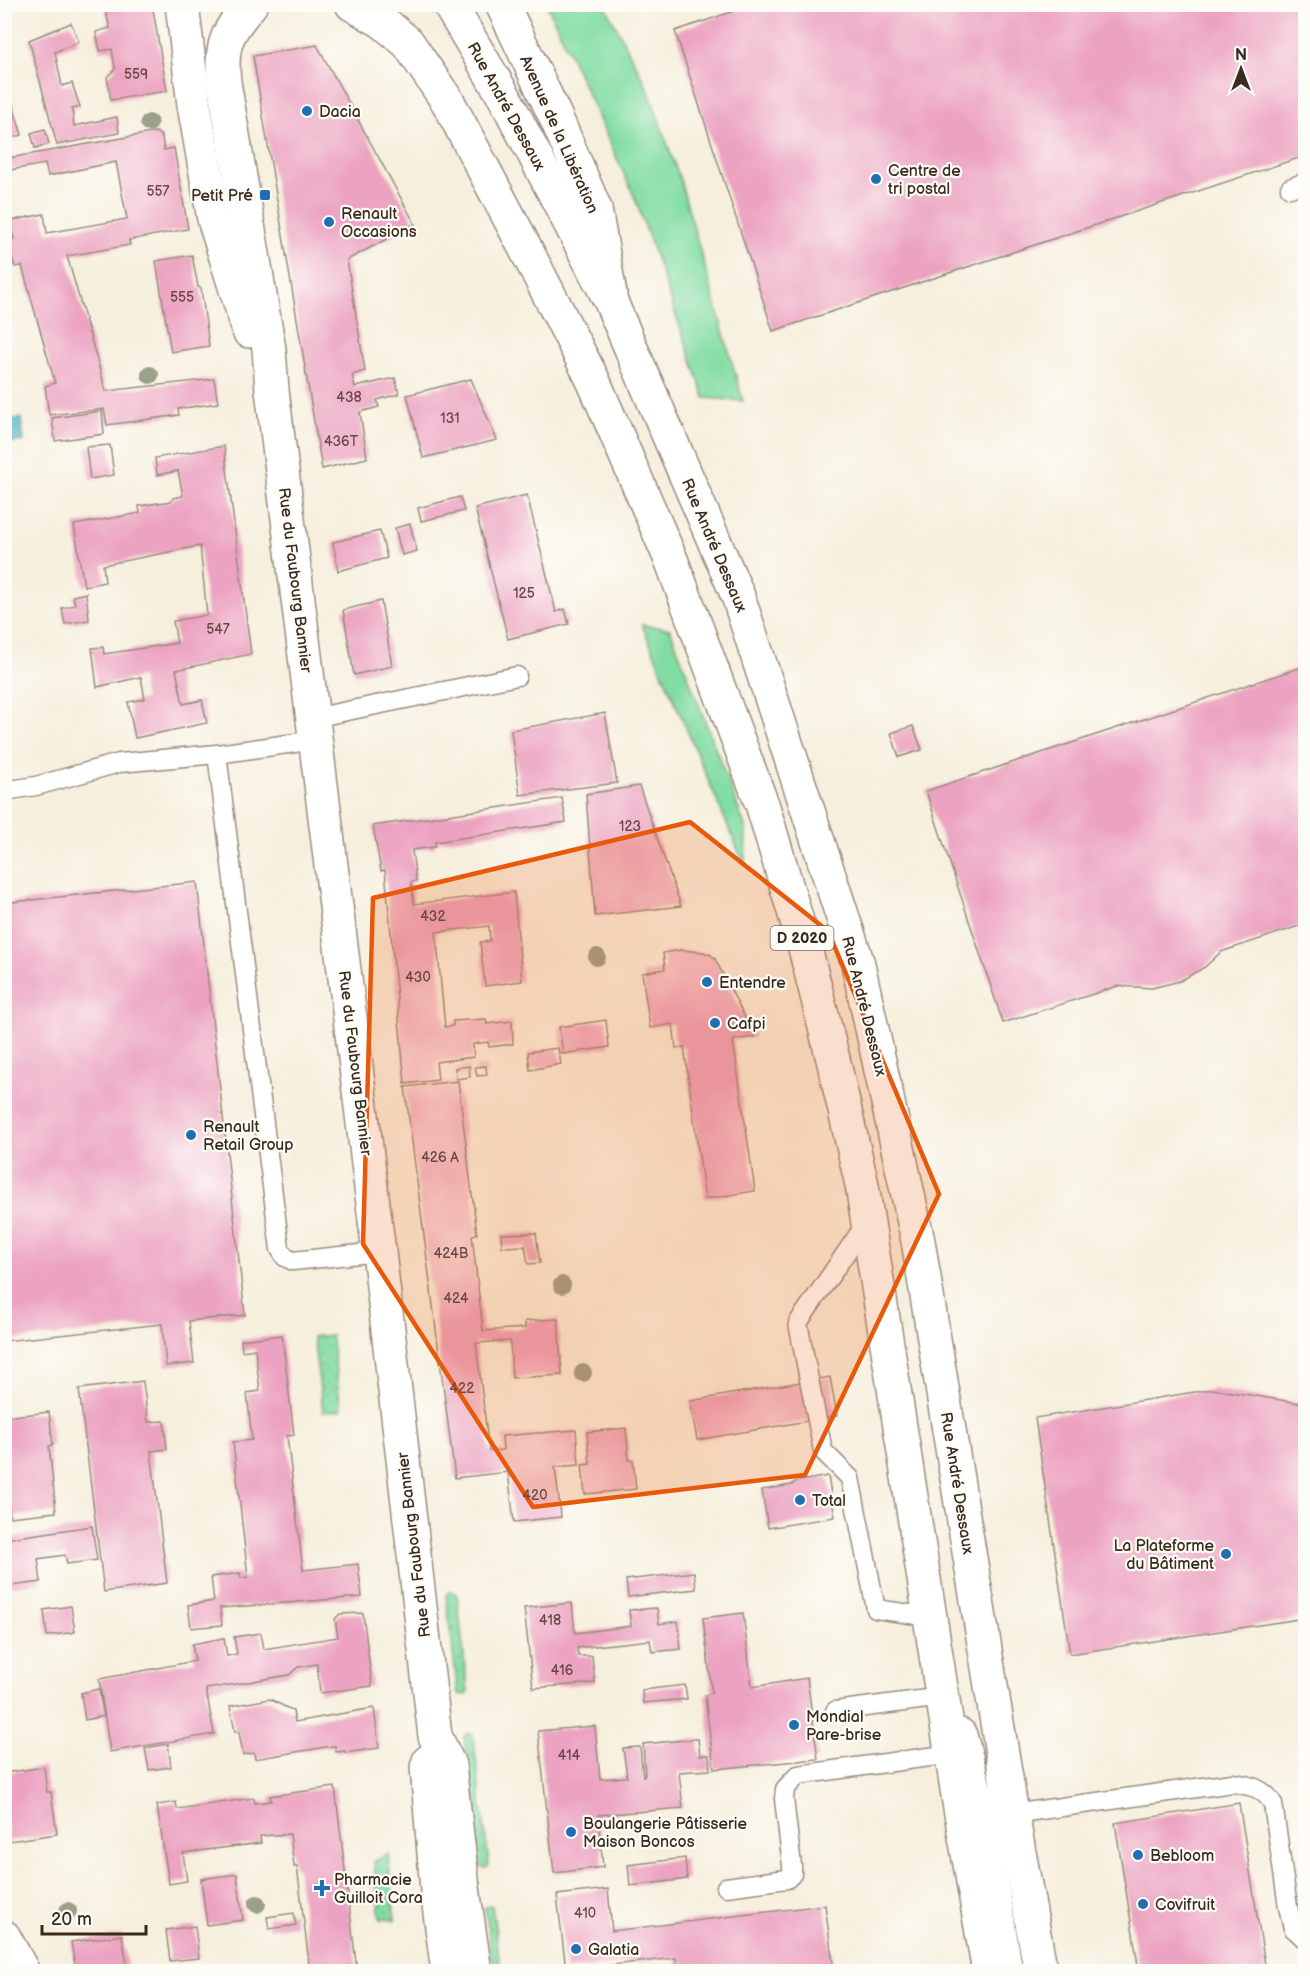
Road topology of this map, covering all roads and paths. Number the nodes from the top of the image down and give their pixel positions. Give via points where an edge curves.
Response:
1 (182, 4) edge
2 (251, 4) edge
3 (352, 4) edge
4 (449, 4) edge
5 (502, 4) edge
6 (611, 302) junction
7 (272, 390) junction
8 (517, 676) dead end
9 (315, 729) junction
10 (217, 754) junction
11 (4, 791) edge
12 (867, 1222) junction
13 (379, 1252) junction
14 (931, 1623) junction
15 (942, 1697) junction
16 (835, 1711) dead end
17 (435, 1736) junction
18 (951, 1754) junction
19 (1012, 1814) junction
20 (726, 1887) dead end
21 (4, 1937) edge
22 (1305, 1940) edge
23 (23, 1971) edge
24 (448, 1971) edge
25 (474, 1971) edge
26 (988, 1971) edge
27 (1006, 1971) edge
28 (1041, 1971) edge

1 - 7 main road, Rue du Faubourg Bannier via 214,219 245,322
2 - 7 main road, Rue du Faubourg Bannier via 226,40 222,63
3 - 12 main road, D 2020 via 408,43 448,102 593,380 672,562 764,807 834,1063
4 - 6 main road, Rue André Dessaux / D 2020 via 505,98
5 - 6 main road, Avenue de la Libération via 595,209
6 - 19 main road, Rue André Dessaux / D 2020 via 738,596 858,964 918,1241
7 - 9 main road, Rue du Faubourg Bannier
8 - 9 lane
9 - 10 lane
9 - 13 main road, Rue du Faubourg Bannier
10 - 11 lane via 119,763
10 - 13 lane via 280,1249 293,1261
12 - 14 main road, D 2020
12 - 14 lane via 798,1323 823,1451 850,1478 876,1609
13 - 17 main road, Rue du Faubourg Bannier
14 - 15 main road, D 2020
14 - 27 main road via 978,1802
15 - 16 lane
15 - 18 main road, D 2020
17 - 24 main road, Rue du Faubourg Bannier via 427,1767
17 - 25 main road, Rue du Faubourg Bannier via 449,1765
18 - 20 lane via 798,1775 785,1789 784,1799 792,1874 787,1879
18 - 26 main road, D 2020
19 - 22 lane via 1232,1783 1261,1790 1274,1804 1288,1907 1293,1928
19 - 28 main road, Rue André Dessaux / D 2020
21 - 23 main road

